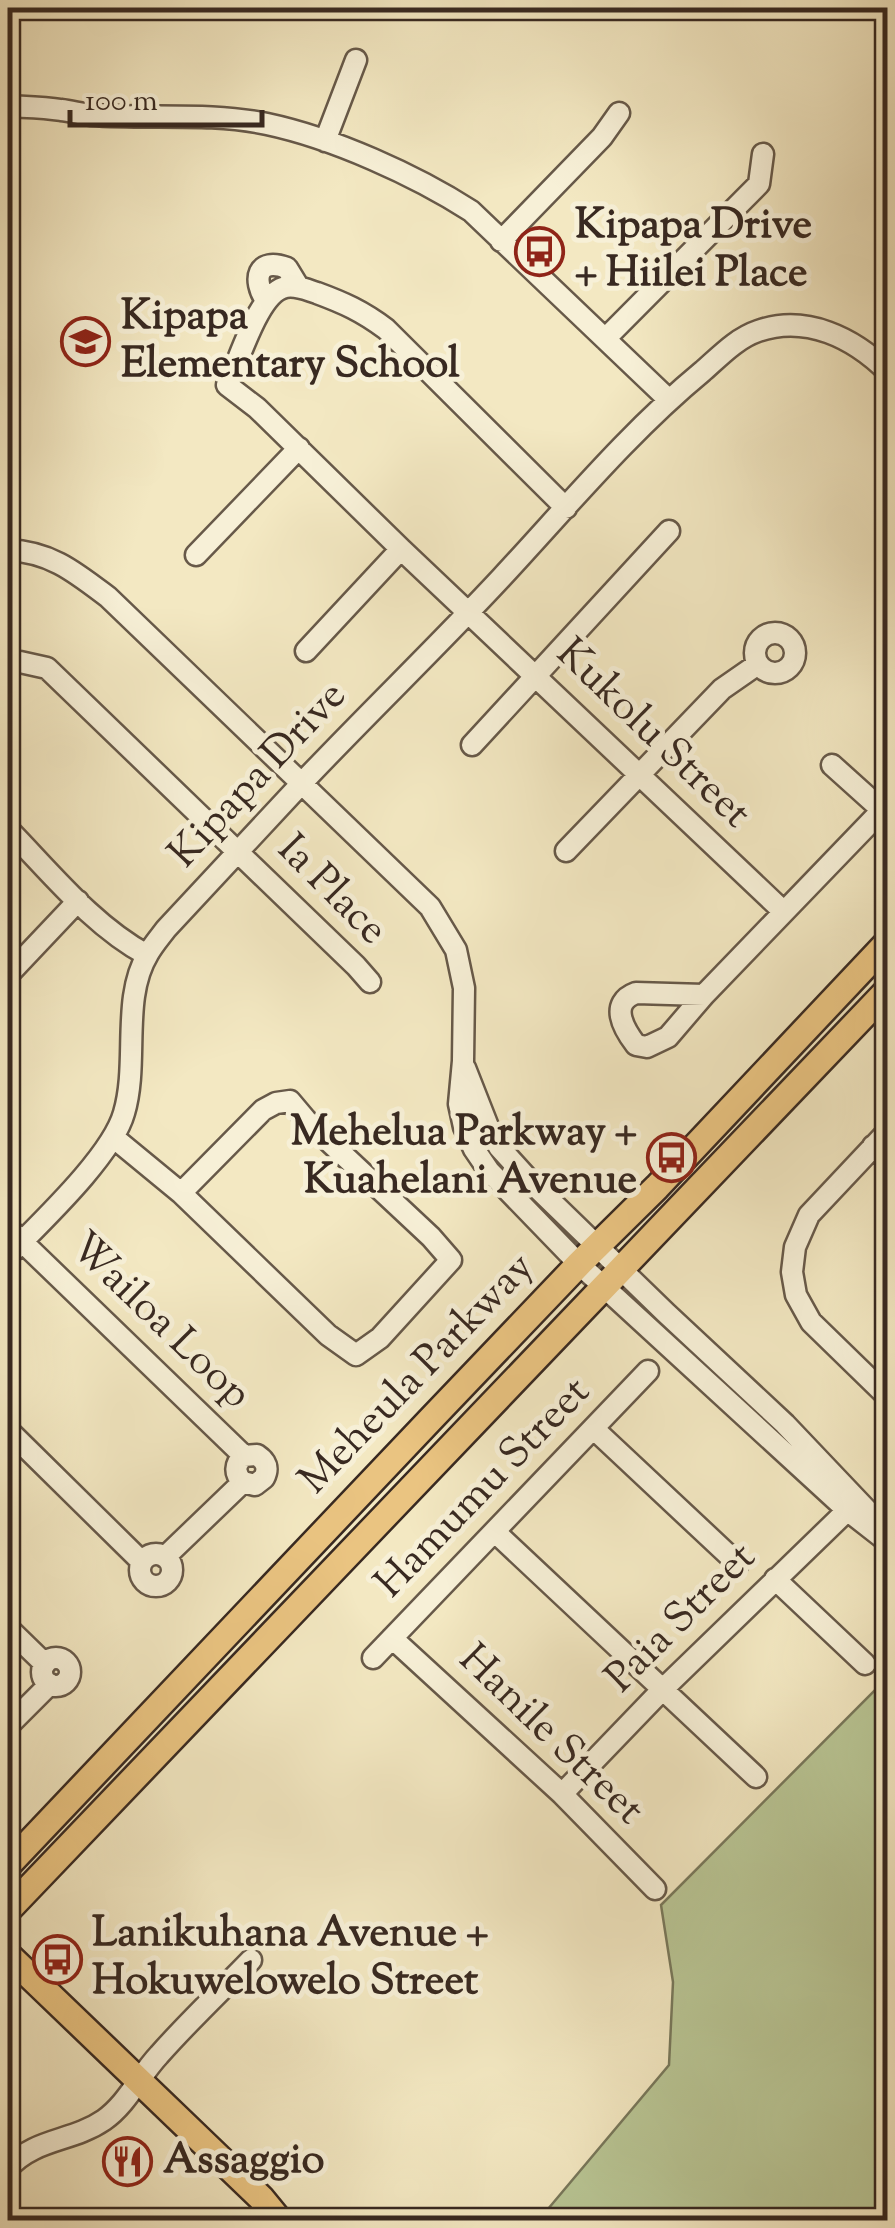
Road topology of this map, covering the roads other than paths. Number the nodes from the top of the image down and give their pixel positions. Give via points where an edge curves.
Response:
1 (356, 60) dead end
2 (8, 106) edge
3 (619, 114) dead end
4 (88, 115) junction
5 (8, 118) edge
6 (325, 141) junction
7 (764, 154) dead end
8 (501, 241) junction
9 (605, 340) junction
10 (888, 372) edge
11 (668, 399) junction
12 (299, 448) junction
13 (566, 508) junction
14 (669, 531) dead end
15 (8, 550) edge
16 (402, 550) junction
17 (196, 555) dead end
18 (470, 612) junction
19 (306, 652) dead end
20 (20, 662) dead end
21 (758, 664) dead end
22 (536, 677) junction
23 (472, 745) dead end
24 (832, 765) dead end
25 (640, 776) junction
26 (302, 783) junction
27 (884, 807) edge
28 (8, 829) edge
29 (566, 851) dead end
30 (238, 852) junction
31 (78, 901) junction
32 (784, 912) junction
33 (888, 942) edge
34 (147, 955) junction
35 (8, 975) edge
36 (370, 982) dead end
37 (888, 990) edge
38 (704, 995) dead end
39 (462, 1061) junction
40 (113, 1136) junction
41 (883, 1146) edge
42 (181, 1193) junction
43 (12, 1242) edge
44 (598, 1246) junction
45 (579, 1264) junction
46 (611, 1277) junction
47 (648, 1370) dead end
48 (888, 1397) edge
49 (594, 1429) junction
50 (8, 1430) edge
51 (852, 1505) junction
52 (495, 1532) junction
53 (888, 1532) edge
54 (888, 1542) edge
55 (738, 1564) dead end
56 (775, 1579) junction
57 (8, 1628) edge
58 (392, 1638) junction
59 (373, 1658) dead end
60 (865, 1664) dead end
61 (662, 1690) junction
62 (8, 1726) edge
63 (756, 1778) dead end
64 (562, 1794) junction
65 (8, 1866) edge
66 (655, 1889) dead end
67 (8, 1910) edge
68 (8, 1955) edge
69 (252, 1960) dead end
70 (138, 2079) junction
71 (8, 2149) edge
72 (8, 2168) edge
73 (280, 2220) edge

1 - 6 street
2 - 4 street
3 - 8 street
4 - 5 street
4 - 6 street via 224,118
6 - 8 street via 454,200
7 - 9 street via 758,184
8 - 9 street
9 - 11 street
10 - 11 street, Kipapa Drive via 841,336 780,326 732,345
11 - 13 street, Kipapa Drive
12 - 13 street, Kukolu Street via 227,384 259,311 285,286 352,306 386,329
12 - 16 street, Kukolu Street
12 - 17 street
13 - 18 street, Kipapa Drive
14 - 22 street
15 - 26 street via 51,558 108,597
16 - 18 street, Kukolu Street
16 - 19 street
18 - 22 street, Kukolu Street
18 - 26 street, Kipapa Drive
20 - 30 street, Ia Place via 47,668
21 - 25 street via 722,689
22 - 23 street
22 - 25 street, Kukolu Street
24 - 27 street
25 - 29 street
25 - 32 street, Kukolu Street
26 - 30 street, Kipapa Drive
26 - 39 street via 430,907 450,939 464,988
27 - 32 street
28 - 31 street
30 - 34 street, Kipapa Drive
30 - 36 street, Ia Place
31 - 34 street
31 - 35 street
32 - 38 street
33 - 44 main road, Meheula Parkway
34 - 40 street, Kipapa Drive via 134,1001 131,1084
37 - 46 main road, Meheula Parkway
39 - 44 street via 499,1147
39 - 45 street via 459,1104 474,1149
40 - 42 street
40 - 43 street, Kipapa Drive via 98,1160
41 - 48 street via 809,1215 792,1272 810,1322
42 - 42 street via 356,1356 451,1260 290,1101 263,1110
43 - 50 street, Wailoa Loop via 244,1456 257,1455 267,1468 260,1482 243,1482 165,1558 154,1554 142,1562
44 - 45 main road, Meheula Parkway
44 - 46 street
45 - 46 street
45 - 65 main road, Meheula Parkway
46 - 51 street via 785,1424
46 - 67 main road, Meheula Parkway
47 - 49 street, Hamumu Street
49 - 52 street, Hamumu Street
49 - 55 street
51 - 53 street
51 - 54 street
51 - 56 street, Paia Street
52 - 58 street, Hamumu Street
52 - 61 street
56 - 60 street
56 - 61 street, Paia Street
57 - 62 street via 47,1674
58 - 59 street, Hamumu Street
58 - 64 street, Hanile Street
61 - 63 street
61 - 64 street, Paia Street
64 - 66 street, Hanile Street
68 - 70 main road
69 - 70 street
70 - 71 street via 83,2116
70 - 72 street via 105,2119 28,2150
70 - 73 main road

